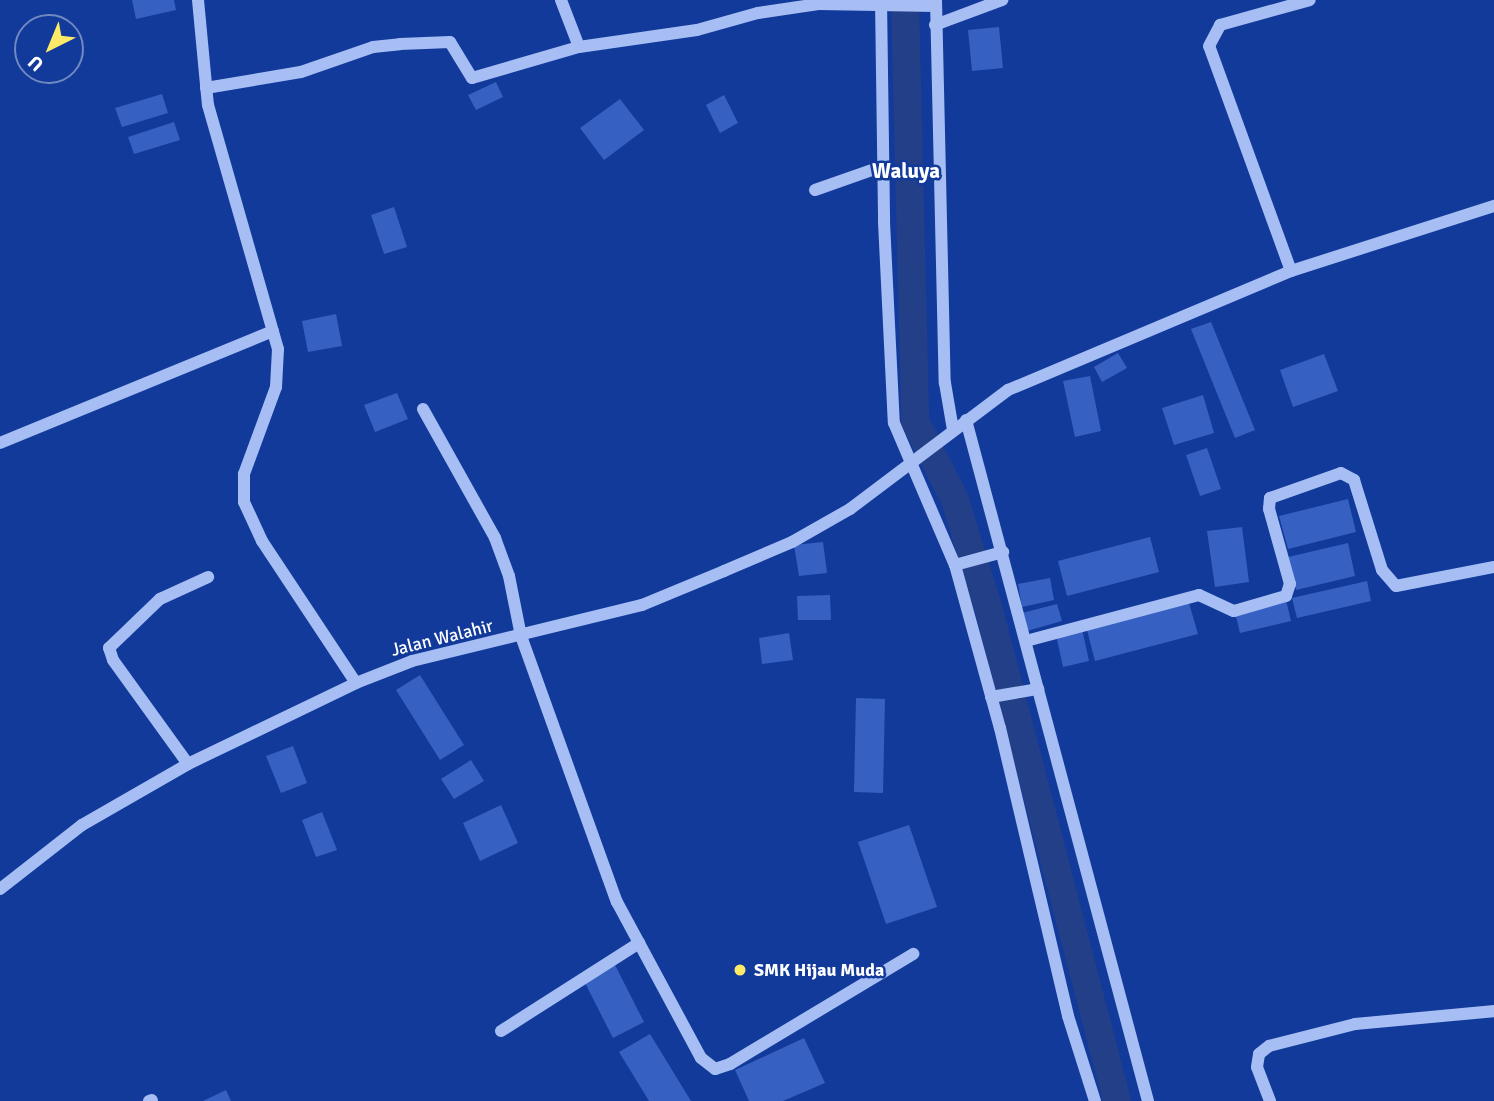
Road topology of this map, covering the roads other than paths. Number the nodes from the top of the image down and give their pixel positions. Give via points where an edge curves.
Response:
1 (198, 0) edge
2 (561, 0) edge
3 (1002, 0) edge
4 (1310, 0) edge
5 (881, 3) edge
6 (934, 4) edge
7 (935, 25) junction
8 (579, 47) junction
9 (206, 88) junction
10 (883, 166) junction
11 (815, 190) dead end
12 (1494, 206) edge
13 (1291, 271) junction
14 (273, 331) junction
15 (423, 409) dead end
16 (966, 420) junction
17 (949, 433) junction
18 (0, 443) edge
19 (916, 464) junction
20 (999, 553) junction
21 (955, 565) junction
22 (1494, 566) edge
23 (208, 577) dead end
24 (521, 636) junction
25 (1026, 641) junction
26 (356, 682) junction
27 (1036, 689) junction
28 (997, 697) junction
29 (188, 764) junction
30 (0, 889) edge
31 (639, 943) junction
32 (913, 954) dead end
33 (1494, 1010) edge
34 (501, 1031) dead end
35 (1095, 1101) edge
36 (1148, 1101) edge
37 (1270, 1101) edge

1 - 9 street
2 - 8 street
3 - 7 street
4 - 13 street via 1220,25 1209,46
5 - 6 street via 901,9
5 - 8 street via 783,8 697,30
5 - 10 street
6 - 7 street
7 - 17 street
8 - 9 street via 472,78 450,42 400,44 373,47 301,72
9 - 14 street
10 - 11 street
10 - 19 street via 894,423
12 - 13 street, Jalan Walahir
13 - 16 street, Jalan Walahir via 1225,302 1065,363 1009,390
14 - 18 street
14 - 26 street via 278,349 276,387 244,474 244,502 262,541
15 - 24 street via 495,538 509,576
16 - 17 street, Jalan Walahir
16 - 20 street
17 - 19 street, Jalan Walahir
19 - 21 street
19 - 24 street, Jalan Walahir via 792,542 642,605
20 - 21 street
20 - 25 street
21 - 28 street
22 - 25 street via 1396,586 1382,570 1354,480 1340,473 1270,498 1290,584 1286,596 1234,611 1199,595
23 - 29 street via 160,599 109,649
24 - 26 street, Jalan Walahir via 412,661
24 - 31 street via 617,902
25 - 27 street
26 - 29 street, Jalan Walahir
27 - 28 street
27 - 36 street
28 - 35 street via 1068,1016
29 - 30 street, Jalan Walahir via 82,825
31 - 32 street via 696,1051 715,1069
31 - 34 street
33 - 37 street via 1355,1024 1269,1046 1259,1054 1257,1067

